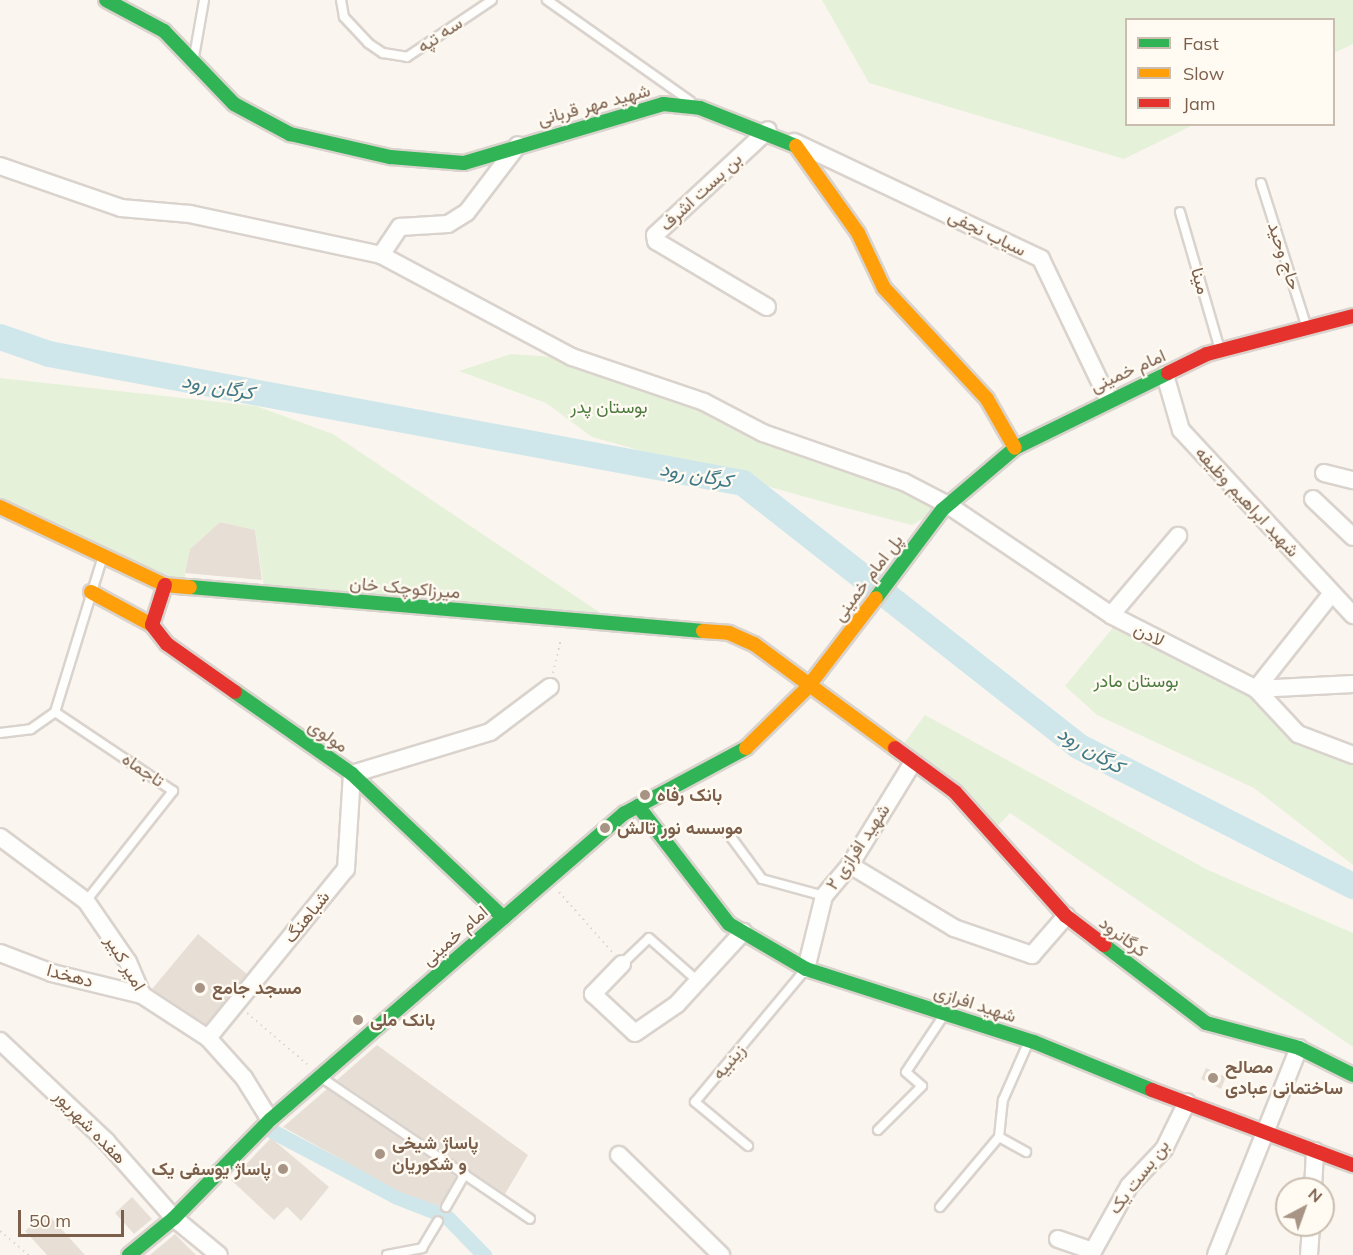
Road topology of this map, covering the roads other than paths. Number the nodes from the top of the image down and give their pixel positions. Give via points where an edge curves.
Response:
1 (204, 0) edge
2 (340, 0) edge
3 (492, 0) edge
4 (548, 0) edge
5 (117, 2) edge
6 (194, 58) junction
7 (700, 108) junction
8 (768, 130) junction
9 (792, 141) junction
10 (518, 144) junction
11 (0, 166) edge
12 (1261, 183) dead end
13 (1180, 212) dead end
14 (381, 255) junction
15 (767, 308) dead end
16 (1353, 316) edge
17 (1307, 328) junction
18 (1220, 351) junction
19 (1165, 375) junction
20 (1108, 399) junction
21 (1014, 448) junction
22 (1324, 473) dead end
23 (1353, 480) edge
24 (1313, 499) dead end
25 (0, 507) edge
26 (945, 508) junction
27 (1178, 536) dead end
28 (1353, 537) edge
29 (102, 559) junction
30 (165, 585) junction
31 (91, 592) junction
32 (1332, 593) junction
33 (1111, 615) junction
34 (1353, 615) edge
35 (152, 625) junction
36 (822, 669) joint
37 (1353, 684) edge
38 (550, 687) road end
39 (807, 688) junction
40 (1256, 689) junction
41 (55, 711) junction
42 (0, 734) edge
43 (1353, 755) edge
44 (912, 764) junction
45 (352, 774) junction
46 (638, 806) junction
47 (728, 833) dead end
48 (0, 837) edge
49 (850, 865) junction
50 (824, 896) junction
51 (86, 901) junction
52 (1066, 916) junction
53 (504, 918) junction
54 (743, 932) junction
55 (0, 953) edge
56 (622, 964) joint
57 (806, 969) junction
58 (698, 981) junction
59 (142, 995) junction
60 (946, 1012) junction
61 (208, 1038) junction
62 (0, 1041) edge
63 (1029, 1041) junction
64 (1299, 1048) junction
65 (1353, 1075) edge
66 (322, 1077) junction
67 (1187, 1102) junction
68 (270, 1120) junction
69 (878, 1130) dead end
70 (1265, 1136) junction
71 (999, 1137) junction
72 (748, 1146) dead end
73 (1315, 1151) junction
74 (1026, 1152) dead end
75 (619, 1155) dead end
76 (1353, 1165) edge
77 (465, 1174) junction
78 (1313, 1177) edge
79 (446, 1206) dead end
80 (940, 1207) dead end
81 (174, 1218) junction
82 (530, 1219) dead end
83 (438, 1221) dead end
84 (1310, 1237) edge
85 (1058, 1239) dead end
86 (129, 1255) edge
87 (219, 1255) edge
88 (387, 1255) edge
89 (721, 1255) edge
90 (1216, 1255) edge
91 (1309, 1255) edge

1 - 6 lane
2 - 3 lane, سه تپه via 344,17 368,43 383,53 407,57
4 - 7 lane
5 - 6 street, شهید مهر قربانی via 164,31
6 - 10 street, شهید مهر قربانی via 234,104 290,134 390,157 464,163
7 - 8 street, شهید مهر قربانی
7 - 10 street, شهید مهر قربانی via 663,104
8 - 9 street, شهید مهر قربانی
8 - 15 street, بن بست اشرف via 655,235 656,241
9 - 20 street, سیاب نجفی via 1041,259
9 - 21 street, شهید مهر قربانی via 858,232 884,288 934,348 987,399
10 - 14 street via 467,212 448,224 400,227
11 - 14 street, لادن via 121,208 190,214
12 - 17 lane, حاج وحید
13 - 18 lane, مینا
14 - 26 street, لادن via 572,357 704,402 763,433 904,482
16 - 17 street, امام خمینی
17 - 18 street, امام خمینی
18 - 19 street, امام خمینی
19 - 20 street, امام خمینی
19 - 32 street, شهید ابراهیم وظیفه via 1182,430
20 - 21 street, امام خمینی
21 - 26 street, امام خمینی
22 - 23 street
24 - 28 street
25 - 29 street, میرزاکوچک خان
26 - 33 street, لادن
26 - 36 street, پل امام خمینی
27 - 33 street
29 - 30 street, میرزاکوچک خان
29 - 31 lane
30 - 35 street
30 - 39 street, میرزاکوچک خان via 729,633 754,644
31 - 35 street
31 - 41 lane
32 - 34 street, شهید ابراهیم وظیفه
32 - 40 street
33 - 40 street, لادن
35 - 45 street, مولوی via 167,644
36 - 39 street, امام خمینی
37 - 40 street
38 - 45 street via 490,732
39 - 44 street, میرزاکوچک خان
39 - 46 street, امام خمینی via 743,751
40 - 43 street, لادن via 1298,734
41 - 42 lane via 31,729
41 - 51 lane, تاجماه via 173,791
44 - 49 street, شهید افرازی ۲
44 - 52 street, کرگانرود via 954,792
45 - 53 street, مولوی
45 - 61 street, شباهنگ via 346,869
46 - 53 street, امام خمینی
46 - 54 street, شهید افرازی via 729,924
47 - 50 lane via 762,879
48 - 51 street, امیر کبیر
49 - 50 street, شهید افرازی ۲
49 - 52 street via 954,928 1032,955
50 - 57 street, شهید افرازی ۲
51 - 59 street, امیر کبیر via 128,962
52 - 64 street, کرگانرود via 1206,1023
53 - 66 street, امام خمینی
54 - 57 street, شهید افرازی
54 - 58 street
55 - 59 street, دهخدا via 52,973
56 - 58 lane via 649,938
56 - 58 street via 593,994 634,1033 677,1004
57 - 60 street, شهید افرازی
57 - 72 lane, زینبیه via 695,1102
59 - 61 street, امیر کبیر
60 - 63 street, شهید افرازی
60 - 69 lane via 906,1072 922,1086
61 - 68 street, امیر کبیر via 244,1078
62 - 81 street, هفده شهریور via 98,1133
63 - 67 street, شهید افرازی
63 - 71 lane via 1003,1100
64 - 65 street, کرگانرود
64 - 70 street
66 - 68 street, امام خمینی
66 - 77 lane
67 - 70 street, شهید افرازی
67 - 85 street, بن بست یک via 1164,1149 1129,1186 1093,1251
68 - 81 street, امام خمینی
70 - 73 street, شهید افرازی
70 - 90 street
71 - 74 lane
71 - 80 lane
73 - 76 street, شهید افرازی
73 - 78 street
75 - 89 street
77 - 79 lane
77 - 82 lane
81 - 86 street, امام خمینی
81 - 87 street, هفده شهریور
83 - 88 lane via 422,1248
84 - 91 street

